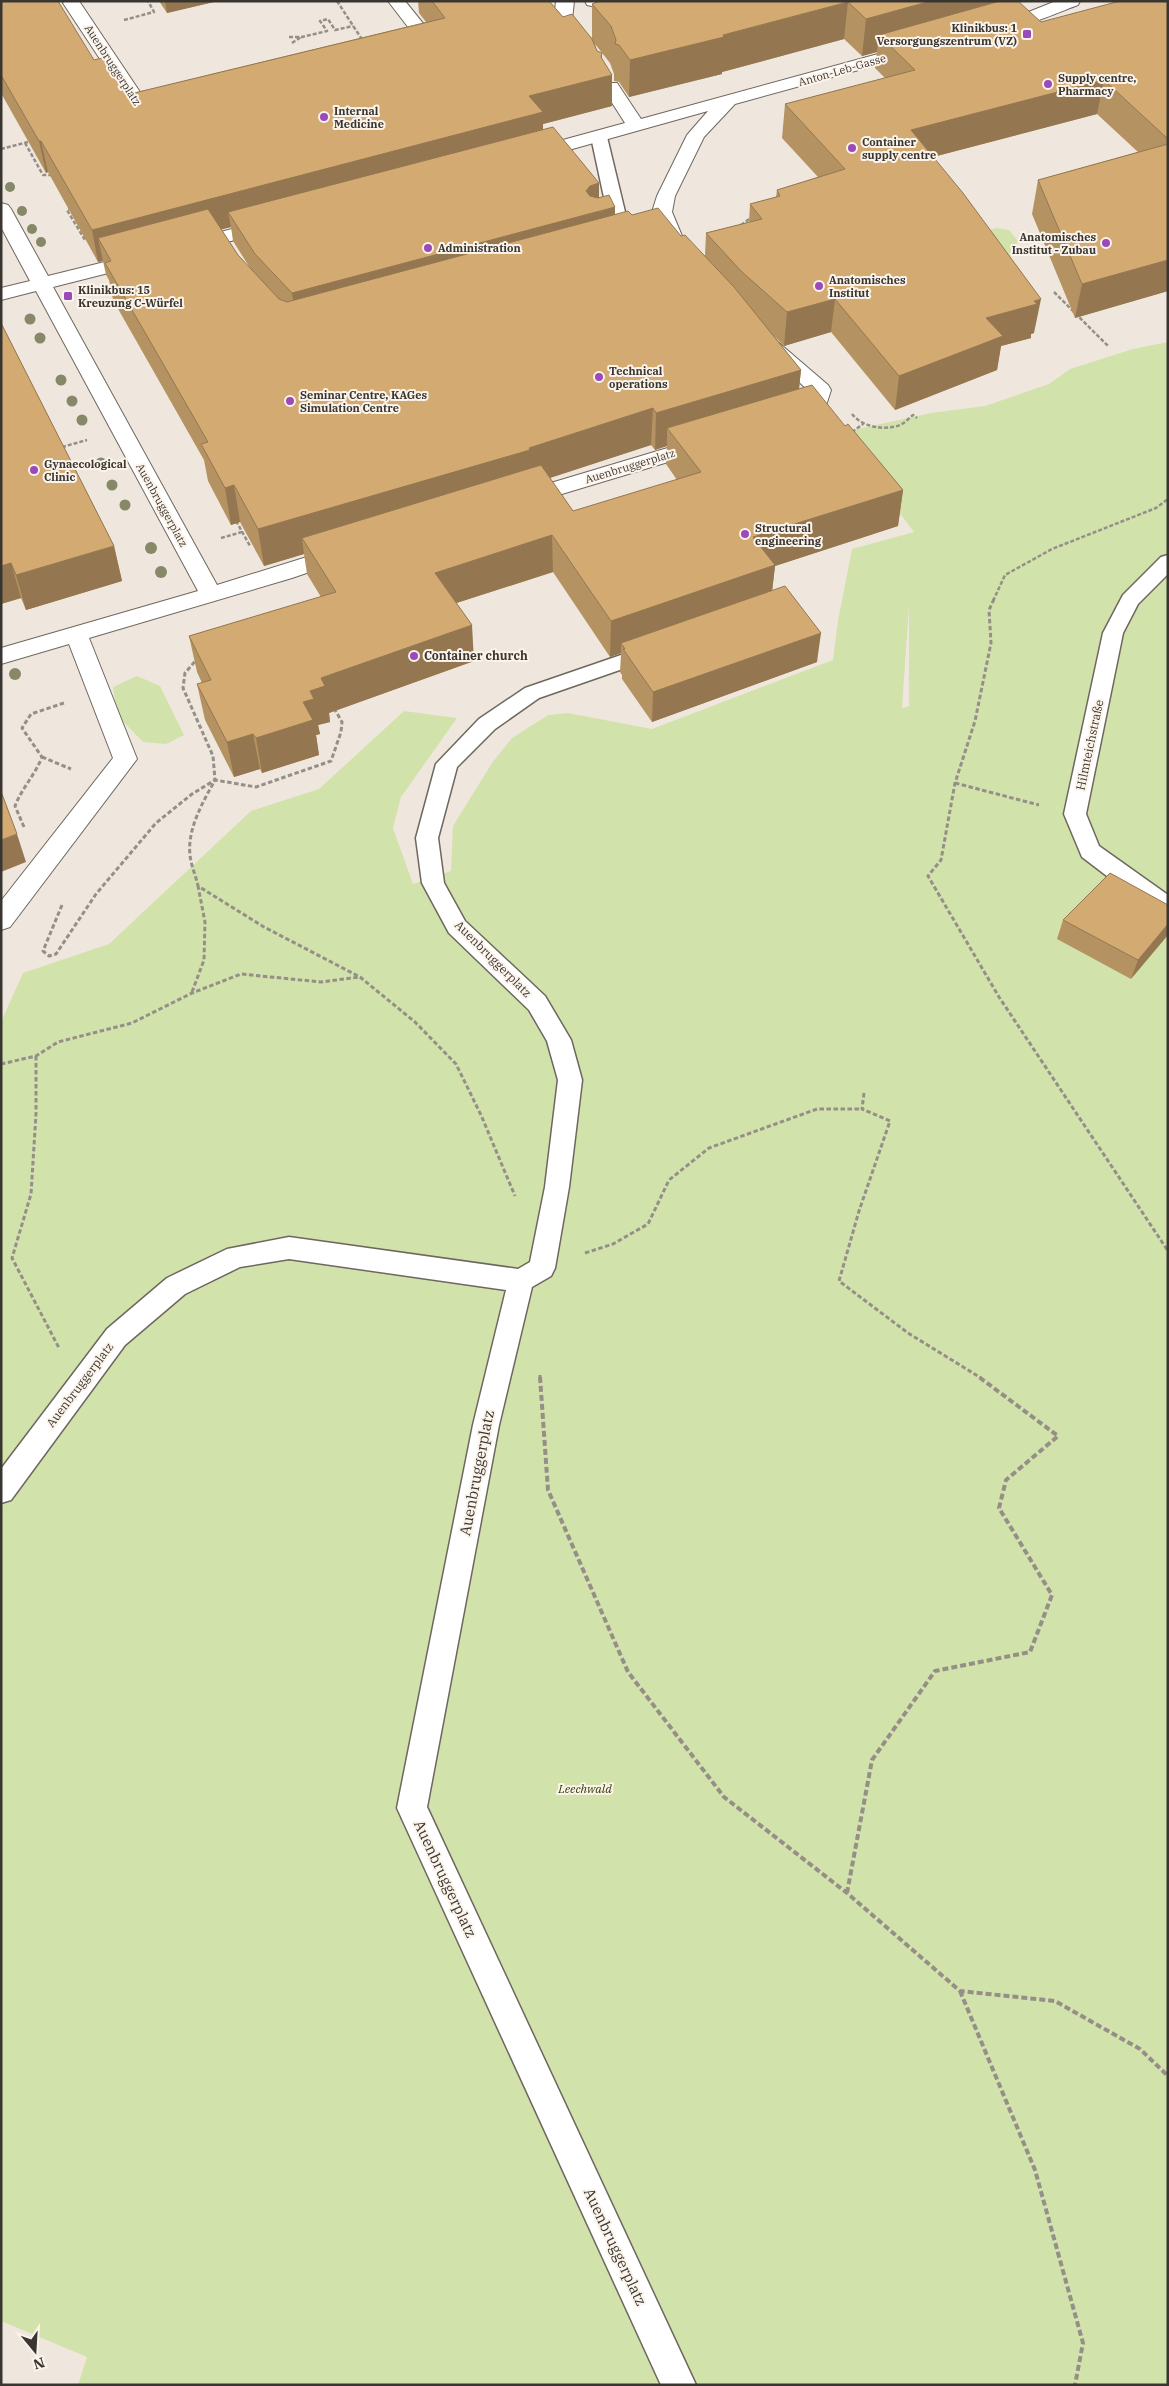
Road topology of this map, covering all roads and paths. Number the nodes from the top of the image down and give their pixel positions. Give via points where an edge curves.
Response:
1 (148, 1) edge
2 (337, 1) edge
3 (396, 1) edge
4 (565, 1) edge
5 (593, 1) edge
6 (643, 1) edge
7 (1072, 1) edge
8 (76, 2) edge
9 (54, 8) edge
10 (353, 26) junction
11 (90, 29) junction
12 (981, 30) edge
13 (288, 37) dead end
14 (302, 37) junction
15 (292, 43) dead end
16 (925, 46) edge
17 (372, 57) joint
18 (727, 102) junction
19 (174, 107) edge
20 (636, 126) junction
21 (599, 136) junction
22 (1, 149) edge
23 (516, 159) edge
24 (56, 181) edge
25 (68, 202) edge
26 (1, 210) edge
27 (760, 214) edge
28 (287, 220) edge
29 (737, 229) edge
30 (220, 238) junction
31 (87, 243) edge
32 (603, 247) edge
33 (230, 254) edge
34 (687, 260) edge
35 (42, 284) junction
36 (1054, 292) dead end
37 (1, 294) edge
38 (756, 332) edge
39 (1109, 347) dead end
40 (852, 408) dead end
41 (917, 418) dead end
42 (778, 422) edge
43 (863, 424) junction
44 (850, 433) edge
45 (720, 439) edge
46 (1168, 499) edge
47 (502, 505) edge
48 (232, 514) edge
49 (250, 547) edge
50 (362, 547) edge
51 (1168, 562) edge
52 (210, 593) junction
53 (76, 634) junction
54 (674, 644) edge
55 (1, 656) edge
56 (206, 657) edge
57 (99, 693) junction
58 (332, 705) edge
59 (215, 780) junction
60 (955, 782) junction
61 (1075, 814) junction
62 (65, 836) junction
63 (198, 886) junction
64 (65, 899) dead end
65 (1168, 907) edge
66 (1, 920) edge
67 (360, 977) junction
68 (192, 993) junction
69 (36, 1056) junction
70 (1, 1064) edge
71 (864, 1093) dead end
72 (862, 1109) junction
73 (516, 1198) dead end
74 (1168, 1251) edge
75 (531, 1274) junction
76 (540, 1367) dead end
77 (79, 1386) junction
78 (1, 1491) edge
79 (846, 1893) junction
80 (960, 1991) junction
81 (1168, 2076) edge
82 (679, 2385) edge
83 (1075, 2385) edge

1 - 11 path via 154,12
2 - 10 path
3 - 17 street via 429,42
4 - 20 street via 563,21 604,75
5 - 6 street via 613,4
7 - 12 street via 1037,15
8 - 9 street, Auenbruggerplatz
8 - 11 street, Auenbruggerplatz
10 - 14 path via 335,30 328,19 320,21 327,31
10 - 17 path
11 - 19 street, Auenbruggerplatz via 145,114
13 - 14 path
14 - 15 path
16 - 18 street, Anton-Leb-Gasse
18 - 20 street
18 - 34 street via 696,135 666,196 662,212 666,226
20 - 21 street
21 - 23 street
21 - 32 lane via 610,217 627,241
22 - 24 path via 27,142 43,175 52,174
25 - 31 path via 72,209 67,210
26 - 35 street, Auenbruggerplatz
27 - 29 path
28 - 30 street
30 - 33 lane
30 - 35 street
35 - 37 street
35 - 52 street, Auenbruggerplatz
36 - 39 path
38 - 42 street via 821,390 816,410
40 - 43 path via 852,415
41 - 43 path via 912,415 900,425
43 - 44 path
45 - 47 street, Auenbruggerplatz
46 - 60 path via 1156,508 1052,549 1005,574 989,610 991,643 975,721
48 - 49 path
50 - 52 street
51 - 61 lane, Hilmteichstraße via 1130,600 1113,633
52 - 53 street
53 - 55 street
53 - 57 street
54 - 75 lane, Auenbruggerplatz via 532,693 487,724 447,764 427,838 433,882 457,927 537,1003 559,1040 570,1080 558,1178
56 - 59 path via 197,660 185,673 183,688 213,756
57 - 62 street via 125,759
57 - 62 path via 31,714 22,728 42,757 15,806 22,826
58 - 59 path via 342,722 331,761 256,787
59 - 63 path via 203,803 190,851
59 - 64 path via 156,823 96,894 56,954 49,956 44,951
60 - 61 path
60 - 74 path via 941,860 928,876 1000,997
61 - 65 lane via 1090,851
62 - 66 street
63 - 67 path via 264,927
63 - 68 path via 205,922 204,960
67 - 68 path via 320,982 241,974
67 - 73 path via 416,1022 456,1064
68 - 69 path via 132,1023 58,1042
69 - 70 path
69 - 77 path via 36,1114 30,1194 12,1258
71 - 72 path
72 - 75 path via 817,1109 709,1148 669,1180 648,1224 613,1244
72 - 79 path via 890,1121 839,1281 908,1334 990,1384 1058,1436 1006,1480 999,1508 1052,1595 1030,1652 935,1671 872,1760
75 - 77 lane, Auenbruggerplatz via 289,1248 236,1257 176,1286 116,1337
75 - 82 lane, Auenbruggerplatz via 486,1425 412,1808
76 - 79 path via 548,1490 628,1672 724,1797
77 - 78 lane, Auenbruggerplatz
79 - 80 path
80 - 81 path via 1055,2001 1140,2050
80 - 83 path via 1034,2170 1083,2344

